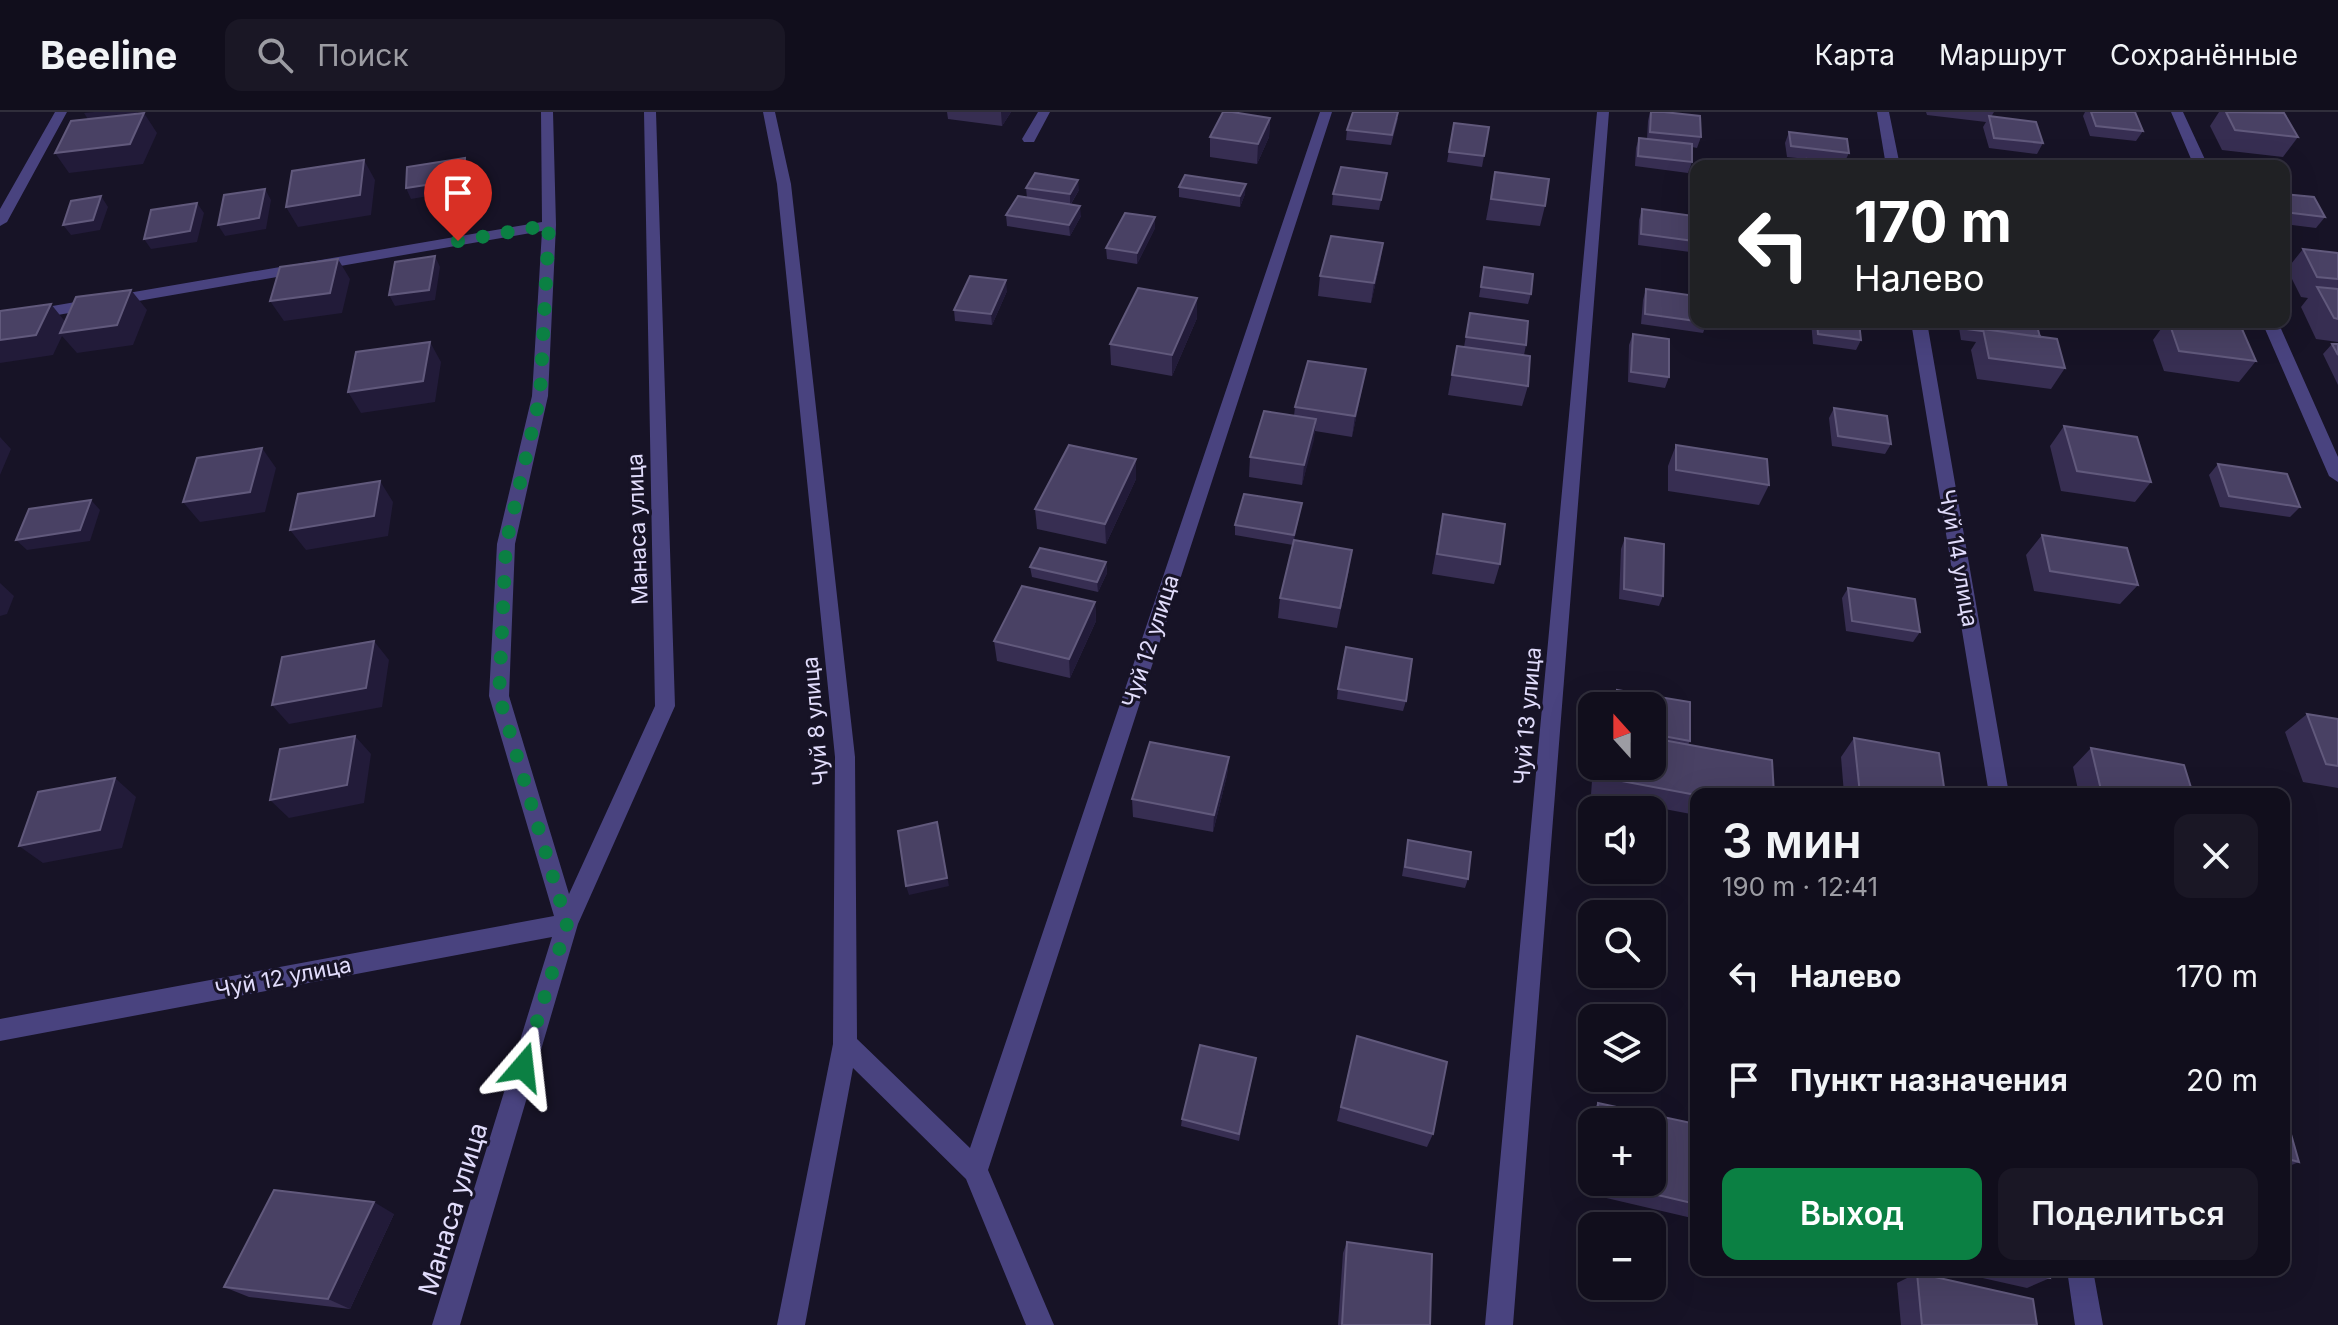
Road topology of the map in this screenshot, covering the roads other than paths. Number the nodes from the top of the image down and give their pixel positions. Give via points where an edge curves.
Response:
1 (61, 112) edge
2 (547, 112) edge
3 (650, 112) edge
4 (769, 112) edge
5 (1044, 112) edge
6 (1326, 112) edge
7 (1603, 112) edge
8 (1883, 112) edge
9 (2177, 112) edge
10 (1029, 139) dead end
11 (1892, 160) edge
12 (2198, 160) edge
13 (0, 222) edge
14 (549, 225) junction
15 (0, 320) edge
16 (1920, 328) edge
17 (2273, 328) edge
18 (2338, 476) edge
19 (1998, 788) edge
20 (567, 924) junction
21 (0, 1030) edge
22 (845, 1044) junction
23 (975, 1170) junction
24 (2081, 1276) edge
25 (446, 1325) edge
26 (791, 1325) edge
27 (1040, 1325) edge
28 (1499, 1325) edge
29 (2089, 1325) edge

1 - 13 street
2 - 14 street
3 - 20 street, Манаса улица via 665,706
4 - 22 street, Чуй 8 улица via 784,184 845,757
5 - 10 street
6 - 23 street, Чуй 12 улица
7 - 28 street, Чуй 13 улица
8 - 11 street
9 - 12 street
14 - 15 street
14 - 20 street via 540,396 506,544 499,696
16 - 19 street, Чуй 14 улица
17 - 18 street
20 - 21 street, Чуй 12 улица
20 - 25 street, Манаса улица
22 - 23 street
22 - 26 street, Чуй 8 улица
23 - 27 street
24 - 29 street

